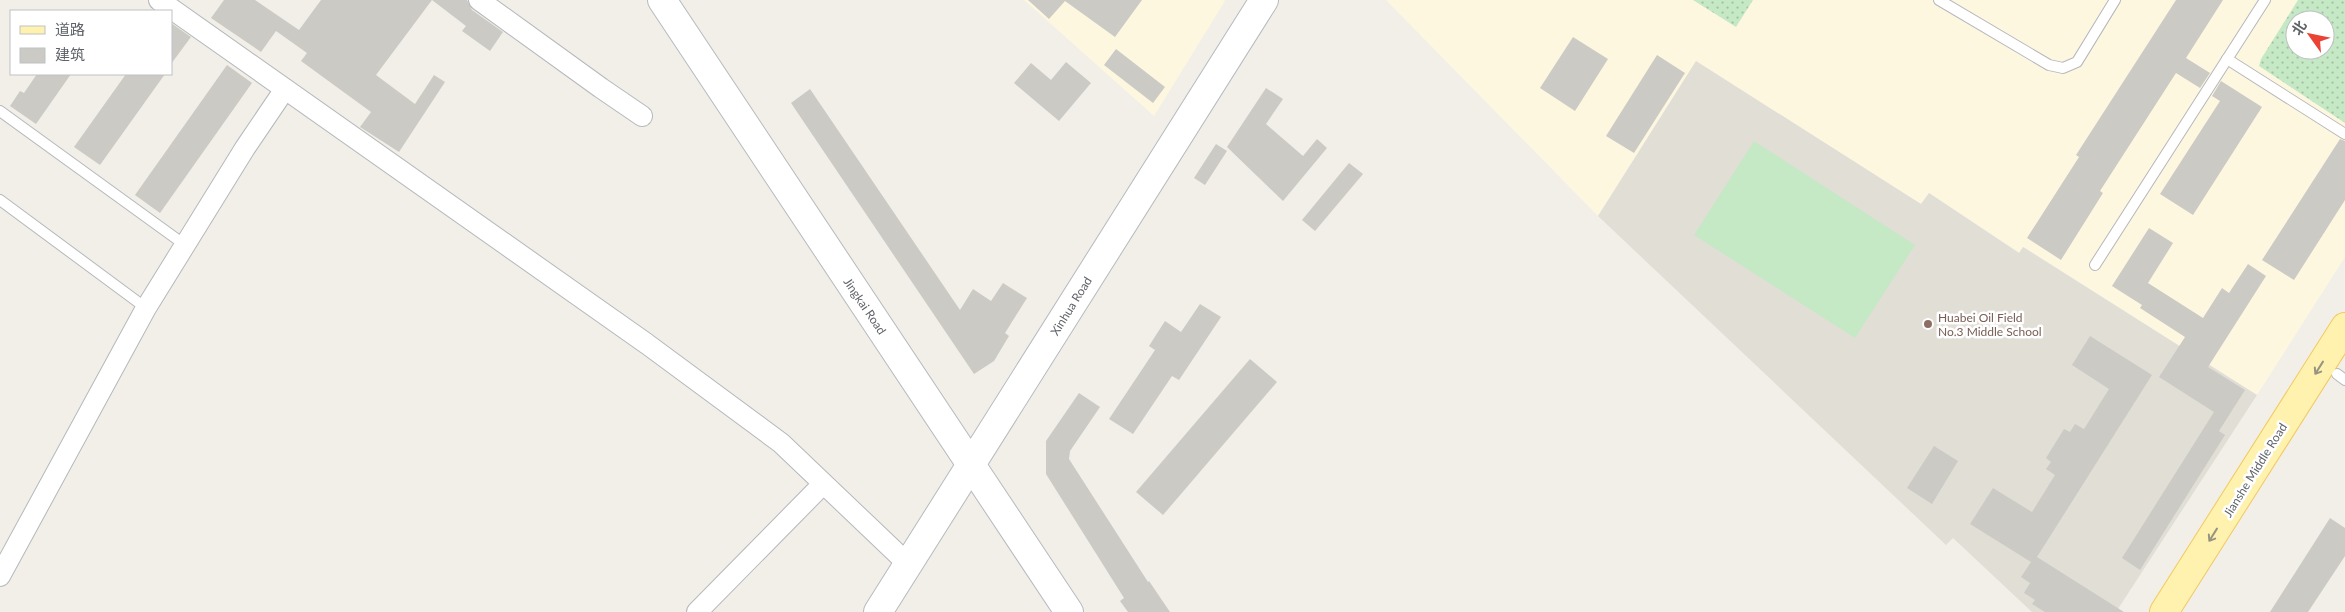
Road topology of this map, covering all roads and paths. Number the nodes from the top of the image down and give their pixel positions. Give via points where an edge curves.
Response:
1 (159, 0) edge
2 (479, 0) edge
3 (662, 0) edge
4 (1264, 0) edge
5 (1939, 0) edge
6 (2115, 0) edge
7 (2265, 0) edge
8 (2227, 59) junction
9 (285, 89) junction
10 (0, 111) edge
11 (642, 116) dead end
12 (2345, 134) edge
13 (0, 200) edge
14 (185, 244) junction
15 (2095, 265) dead end
16 (146, 308) junction
17 (2345, 327) edge
18 (2342, 372) edge
19 (971, 464) junction
20 (823, 484) junction
21 (908, 564) junction
22 (0, 576) edge
23 (696, 612) edge
24 (878, 612) edge
25 (1069, 612) edge
26 (2164, 612) edge
27 (2186, 612) edge

1 - 9 street
2 - 11 street
3 - 19 main road, Jingkai Road
4 - 19 main road, Xinhua Road
5 - 6 lane via 2050,66 2063,68 2077,62
7 - 8 lane
8 - 12 lane
8 - 15 lane
9 - 14 street
9 - 20 street via 647,344 780,443
10 - 14 lane
13 - 16 lane
14 - 16 street
16 - 22 street
17 -> 26 main road, Jianshe Middle Road
18 - 27 main road, Jianshe Middle Road
19 - 21 main road, Xinhua Road
19 - 25 main road, Jingkai Road
20 - 21 street
20 - 23 street
21 - 24 main road, Xinhua Road

